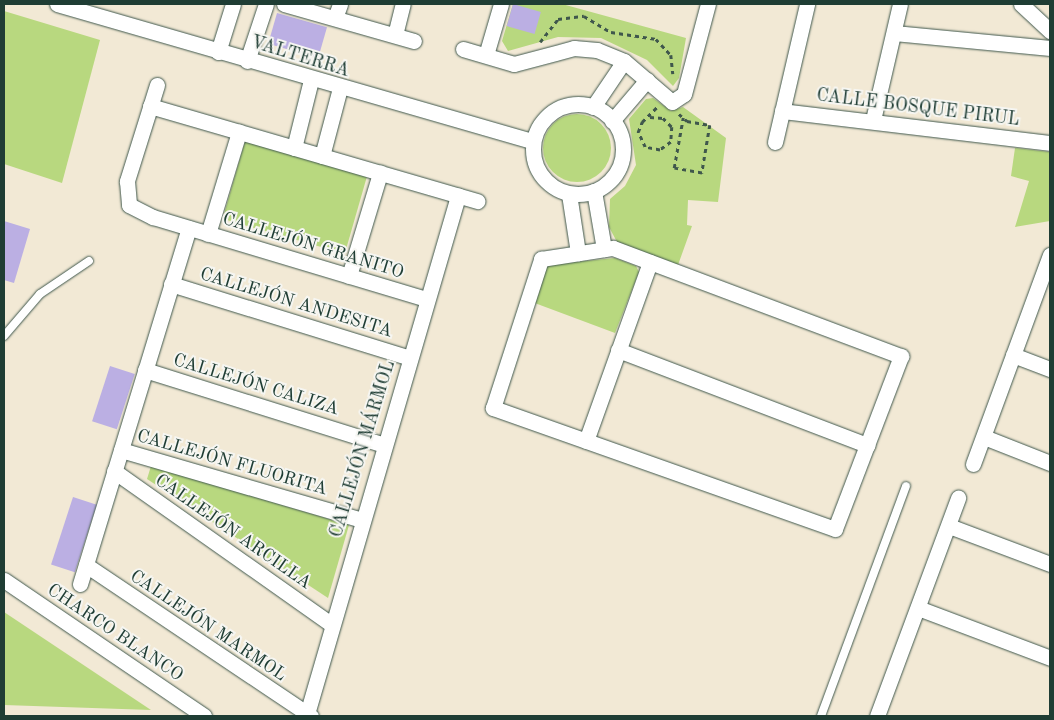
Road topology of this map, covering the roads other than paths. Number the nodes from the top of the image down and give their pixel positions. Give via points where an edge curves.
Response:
1 (57, 4) edge
2 (233, 4) edge
3 (266, 4) edge
4 (284, 4) edge
5 (340, 4) edge
6 (403, 4) edge
7 (501, 4) edge
8 (708, 4) edge
9 (807, 4) edge
10 (900, 4) edge
11 (1021, 4) edge
12 (335, 18) junction
13 (1050, 31) edge
14 (894, 33) junction
15 (394, 35) junction
16 (414, 41) dead end
17 (1050, 48) edge
18 (463, 49) dead end
19 (218, 52) junction
20 (486, 55) junction
21 (247, 61) junction
22 (624, 61) junction
23 (311, 80) junction
24 (648, 80) junction
25 (157, 85) dead end
26 (340, 88) junction
27 (150, 106) junction
28 (593, 107) junction
29 (782, 111) junction
30 (612, 120) junction
31 (873, 120) junction
32 (239, 132) junction
33 (533, 140) junction
34 (775, 142) dead end
35 (1050, 143) edge
36 (294, 148) junction
37 (322, 156) junction
38 (380, 173) junction
39 (594, 191) junction
40 (569, 194) junction
41 (458, 196) junction
42 (478, 201) dead end
43 (189, 228) junction
44 (208, 234) junction
45 (604, 249) junction
46 (578, 253) junction
47 (1050, 256) edge
48 (90, 261) dead end
49 (650, 262) junction
50 (1048, 275) edge
51 (350, 276) junction
52 (171, 284) junction
53 (427, 299) junction
54 (4, 336) edge
55 (618, 350) junction
56 (1013, 355) junction
57 (410, 358) junction
58 (1050, 369) edge
59 (145, 370) junction
60 (984, 437) junction
61 (586, 441) junction
62 (384, 445) junction
63 (867, 445) junction
64 (121, 450) junction
65 (1050, 463) edge
66 (972, 464) dead end
67 (114, 471) junction
68 (906, 486) dead end
69 (958, 498) dead end
70 (362, 520) junction
71 (949, 526) junction
72 (1050, 564) edge
73 (86, 566) junction
74 (4, 580) edge
75 (80, 584) dead end
76 (918, 608) junction
77 (331, 624) junction
78 (1050, 658) edge
79 (309, 715) edge
80 (204, 716) edge
81 (821, 716) edge
82 (877, 716) edge

1 - 19 street, VALTERRA
2 - 19 street
3 - 21 street
4 - 12 street
5 - 12 street
6 - 15 street
7 - 20 street
8 - 24 street via 684,94 672,102
9 - 29 street
10 - 14 street
11 - 13 street
12 - 15 street
14 - 17 street
14 - 31 street
15 - 16 street
18 - 20 street
19 - 21 street, VALTERRA
20 - 22 street via 514,64 574,48 597,50
21 - 23 street, VALTERRA
22 - 24 street
22 - 28 street
23 - 26 street, VALTERRA
23 - 36 street
24 - 30 street
25 - 27 street
26 - 33 street, VALTERRA
26 - 37 street
27 - 32 street
27 - 43 street via 126,195 138,211
28 - 30 street
28 - 33 street via 578,104 555,110 539,126
29 - 31 street, CALLE BOSQUE PIRUL
29 - 34 street
30 - 39 street via 620,134 622,158 612,179
31 - 35 street, CALLE BOSQUE PIRUL
32 - 36 street
32 - 44 street
33 - 40 street via 533,156 542,178
36 - 37 street
37 - 38 street
38 - 41 street
38 - 51 street
39 - 40 street
39 - 45 street
40 - 46 street
41 - 42 street
41 - 53 street, CALLEJÓN MÁRMOL
43 - 44 street, CALLEJÓN GRANITO
43 - 52 street
44 - 51 street, CALLEJÓN GRANITO
45 - 46 street
45 - 49 street via 613,248
46 - 61 street via 541,259 493,408
47 - 50 street
48 - 54 lane via 40,294
49 - 55 street
49 - 63 street via 901,356
50 - 56 street
51 - 53 street, CALLEJÓN GRANITO
52 - 57 street, CALLEJÓN ANDESITA
52 - 59 street
53 - 57 street, CALLEJÓN MÁRMOL
55 - 61 street
55 - 63 street
56 - 58 street
56 - 60 street
57 - 62 street, CALLEJÓN MÁRMOL
59 - 62 street, CALLEJÓN CALIZA
59 - 64 street
60 - 65 street
60 - 66 street
61 - 63 street via 835,529
62 - 70 street, CALLEJÓN MÁRMOL
64 - 67 street
64 - 70 street, CALLEJÓN FLUORITA
67 - 73 street
67 - 77 street, CALLEJÓN ARCILLA
68 - 81 lane
69 - 71 street
70 - 77 street, CALLEJÓN MÁRMOL
71 - 72 street
71 - 76 street
73 - 75 street
73 - 79 street, CALLEJÓN MARMOL
74 - 80 street, CHARCO BLANCO
76 - 78 street
76 - 82 street
77 - 79 street, CALLEJÓN MÁRMOL

